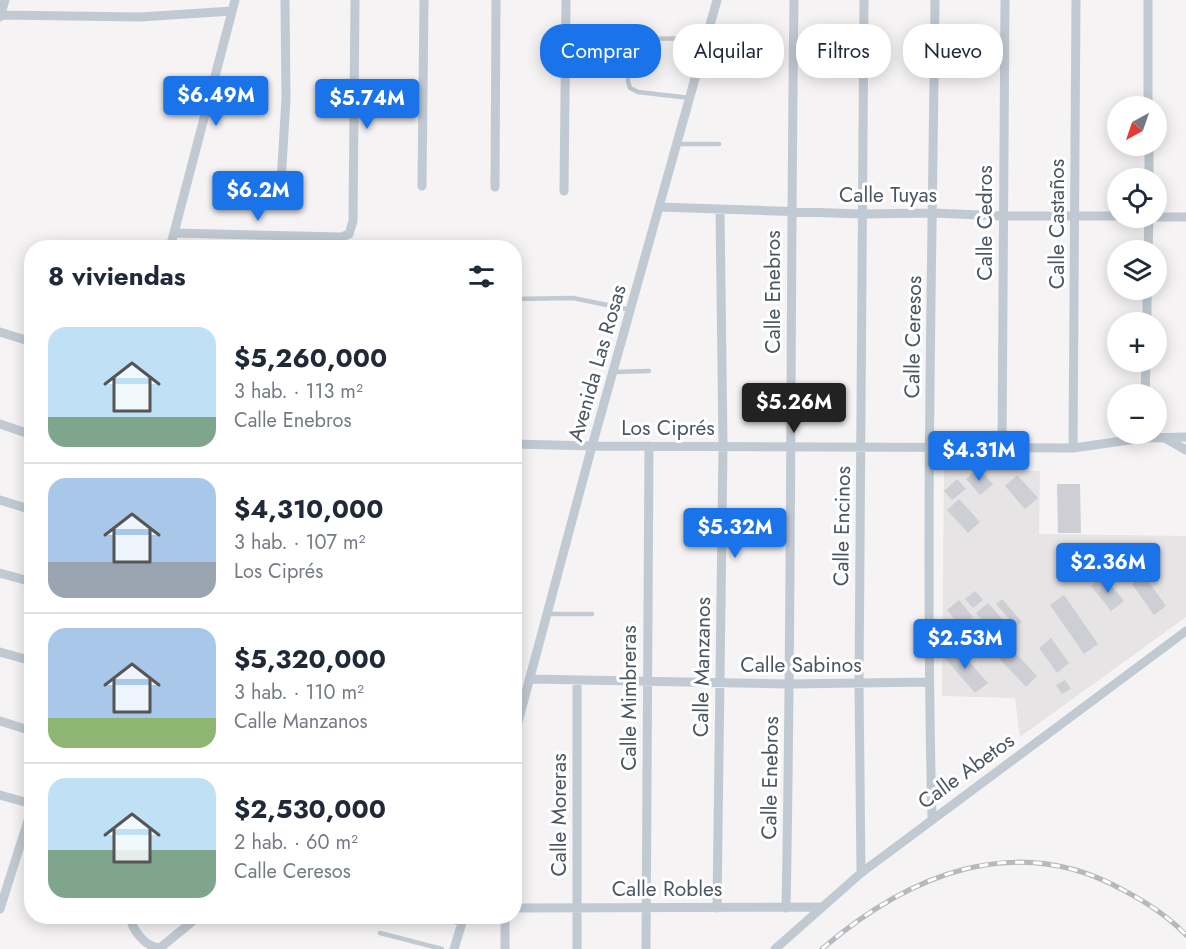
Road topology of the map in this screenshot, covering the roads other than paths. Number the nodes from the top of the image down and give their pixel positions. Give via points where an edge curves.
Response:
1 (5, 0) edge
2 (235, 0) edge
3 (285, 0) edge
4 (355, 0) edge
5 (424, 0) edge
6 (496, 0) edge
7 (566, 0) edge
8 (717, 0) edge
9 (794, 0) edge
10 (864, 0) edge
11 (935, 0) edge
12 (1005, 0) edge
13 (1076, 0) edge
14 (1148, 0) edge
15 (232, 11) junction
16 (0, 16) edge
17 (710, 24) edge
18 (673, 38) edge
19 (695, 78) edge
20 (1149, 96) edge
21 (690, 98) junction
22 (678, 144) junction
23 (719, 144) dead end
24 (281, 184) dead end
25 (422, 186) dead end
26 (495, 187) dead end
27 (564, 191) dead end
28 (659, 207) junction
29 (720, 210) junction
30 (791, 213) junction
31 (933, 213) junction
32 (862, 214) junction
33 (1003, 216) junction
34 (1075, 216) junction
35 (1107, 216) edge
36 (1167, 217) edge
37 (1186, 217) edge
38 (174, 233) junction
39 (172, 240) edge
40 (522, 299) edge
41 (631, 310) junction
42 (0, 332) edge
43 (24, 340) edge
44 (649, 371) dead end
45 (613, 372) junction
46 (0, 424) edge
47 (24, 432) edge
48 (1186, 437) edge
49 (1167, 438) edge
50 (1167, 439) edge
51 (1107, 442) edge
52 (522, 444) edge
53 (592, 446) junction
54 (649, 446) junction
55 (723, 446) junction
56 (791, 447) junction
57 (861, 447) junction
58 (929, 447) junction
59 (1002, 447) junction
60 (1073, 448) junction
61 (1186, 450) edge
62 (0, 500) edge
63 (24, 508) edge
64 (0, 573) edge
65 (24, 580) edge
66 (547, 614) junction
67 (592, 614) dead end
68 (1186, 631) edge
69 (0, 652) edge
70 (24, 659) edge
71 (530, 679) junction
72 (577, 681) junction
73 (647, 681) junction
74 (719, 682) junction
75 (928, 682) junction
76 (859, 683) junction
77 (790, 684) junction
78 (522, 708) edge
79 (0, 721) edge
80 (24, 728) edge
81 (0, 795) edge
82 (24, 803) edge
83 (932, 818) junction
84 (24, 833) edge
85 (861, 873) junction
86 (0, 874) edge
87 (11, 878) junction
88 (577, 907) junction
89 (645, 907) junction
90 (522, 908) edge
91 (717, 908) junction
92 (786, 908) junction
93 (820, 908) junction
94 (0, 909) edge
95 (131, 924) edge
96 (189, 924) edge
97 (462, 924) edge
98 (505, 924) edge
99 (380, 933) dead end
100 (442, 949) edge
101 (454, 949) edge
102 (505, 949) edge
103 (577, 949) edge
104 (646, 949) edge
105 (775, 949) edge

1 - 16 street
2 - 15 street
3 - 24 street via 286,98
4 - 38 street via 353,221 349,234 342,237
5 - 25 street
6 - 26 street
7 - 27 street
8 - 17 street, Avenida Las Rosas
9 - 30 street, Calle Enebros
10 - 32 street, Calle Encinos
11 - 31 street, Calle Ceresos
12 - 33 street, Calle Cedros
13 - 34 street, Calle Castaños
14 - 20 street
15 - 16 street via 140,17
15 - 38 street
18 - 21 lane via 630,41 628,81 630,88 638,92
19 - 21 street, Avenida Las Rosas
21 - 22 street, Avenida Las Rosas
22 - 23 lane
22 - 28 street, Avenida Las Rosas
28 - 29 street, Calle Tuyas
28 - 41 street, Avenida Las Rosas
29 - 30 street, Calle Tuyas
29 - 55 street, Calle Manzanos
30 - 32 street, Calle Tuyas
30 - 56 street, Calle Enebros
31 - 32 street, Calle Tuyas
31 - 33 street, Calle Tuyas
31 - 58 street, Calle Ceresos
32 - 57 street, Calle Encinos
33 - 34 street, Calle Tuyas
33 - 59 street, Calle Cedros
34 - 35 street, Calle Tuyas
34 - 60 street, Calle Castaños
36 - 37 street
38 - 39 street
40 - 41 lane via 573,298
41 - 45 street, Avenida Las Rosas
42 - 43 street
44 - 45 lane
45 - 53 street, Avenida Las Rosas
46 - 47 street
48 - 49 street, Los Ciprés
50 - 61 street
51 - 60 street, Los Ciprés
52 - 53 street, Los Ciprés
53 - 54 street, Los Ciprés
53 - 66 street, Avenida Las Rosas
54 - 55 street, Los Ciprés
54 - 73 street, Calle Mimbreras
55 - 56 street, Los Ciprés
55 - 74 street, Calle Manzanos
56 - 57 street, Los Ciprés
56 - 77 street, Calle Enebros
57 - 58 street, Los Ciprés
57 - 76 street, Calle Encinos
58 - 59 street, Los Ciprés
58 - 75 street, Calle Ceresos
59 - 60 street, Los Ciprés
62 - 63 street
64 - 65 street
66 - 67 lane
66 - 71 street, Avenida Las Rosas
68 - 83 street, Calle Abetos
69 - 70 street
71 - 72 street, Calle Sabinos
71 - 78 street, Avenida Las Rosas
72 - 73 street, Calle Sabinos
72 - 88 street, Calle Moreras
73 - 74 street, Calle Sabinos
73 - 89 street, Calle Mimbreras
74 - 77 street, Calle Sabinos
74 - 91 street, Calle Manzanos
75 - 76 street, Calle Sabinos
75 - 83 street, Calle Ceresos
76 - 77 street, Calle Sabinos
76 - 85 street, Calle Encinos
77 - 92 street, Calle Enebros
79 - 80 street
81 - 82 street
83 - 85 street, Calle Abetos
84 - 87 street
85 - 93 street, Calle Abetos
86 - 87 street
87 - 94 street
88 - 89 street, Calle Robles
88 - 90 street, Calle Robles
88 - 103 street, Calle Moreras
89 - 91 street, Calle Robles
89 - 104 street, Calle Mimbreras
91 - 92 street, Calle Robles
92 - 93 street, Calle Robles
93 - 105 street, Calle Abetos
95 - 96 street via 143,939 160,948
97 - 101 street
98 - 102 street
99 - 100 lane

